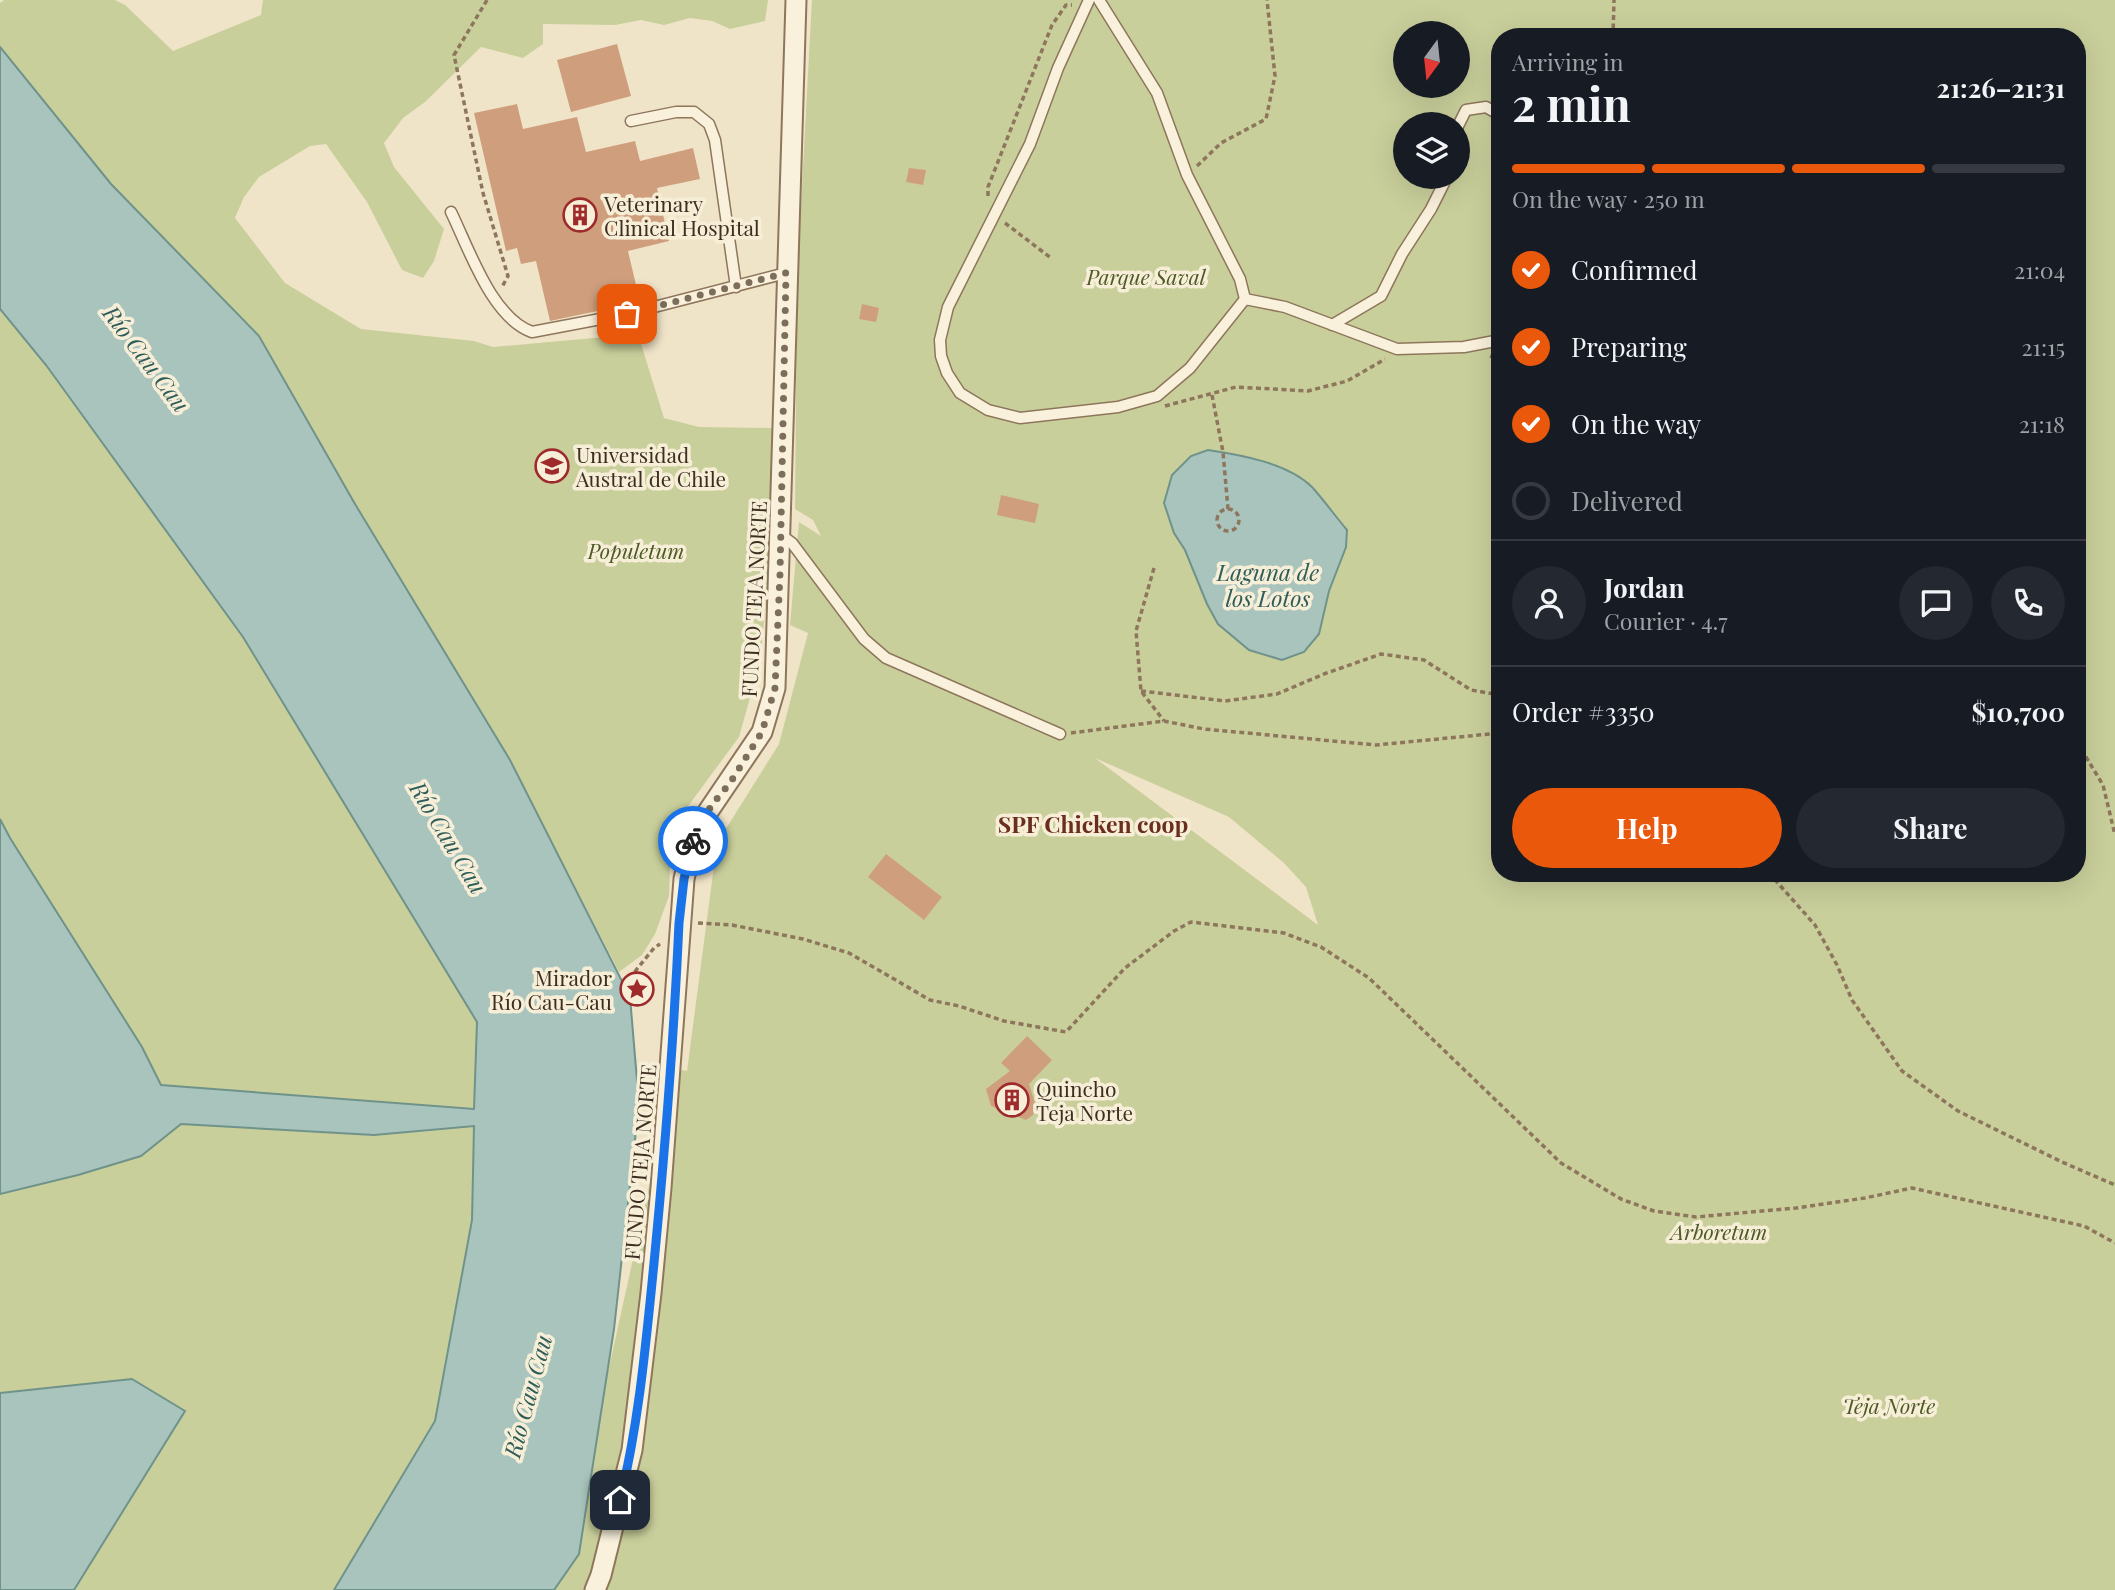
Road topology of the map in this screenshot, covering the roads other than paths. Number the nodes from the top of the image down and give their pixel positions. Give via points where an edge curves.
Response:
1 (796, 0) edge
2 (1088, 0) edge
3 (1098, 0) edge
4 (1491, 110) edge
5 (1465, 112) edge
6 (631, 121) dead end
7 (1441, 189) edge
8 (451, 212) dead end
9 (786, 273) junction
10 (736, 286) junction
11 (1245, 299) junction
12 (1332, 325) junction
13 (1491, 342) edge
14 (780, 535) junction
15 (1060, 734) road end
16 (595, 1590) edge

1 - 9 street, FUNDO TEJA NORTE
2 - 11 lane via 1030,144 948,307 940,340 947,373 960,393 988,410 1020,418 1118,407 1157,396 1190,368
3 - 11 lane via 1157,93 1187,175 1240,279
4 - 5 lane
6 - 10 lane via 694,112 709,124
7 - 12 lane via 1381,296
8 - 10 lane via 495,302 514,323 532,332
9 - 10 lane
9 - 14 street, FUNDO TEJA NORTE
11 - 12 lane via 1285,307
12 - 13 lane via 1397,349
14 - 15 lane via 792,543 864,639 886,658
14 - 16 street, FUNDO TEJA NORTE via 772,704 762,732 694,838 684,879 661,1188 632,1450

